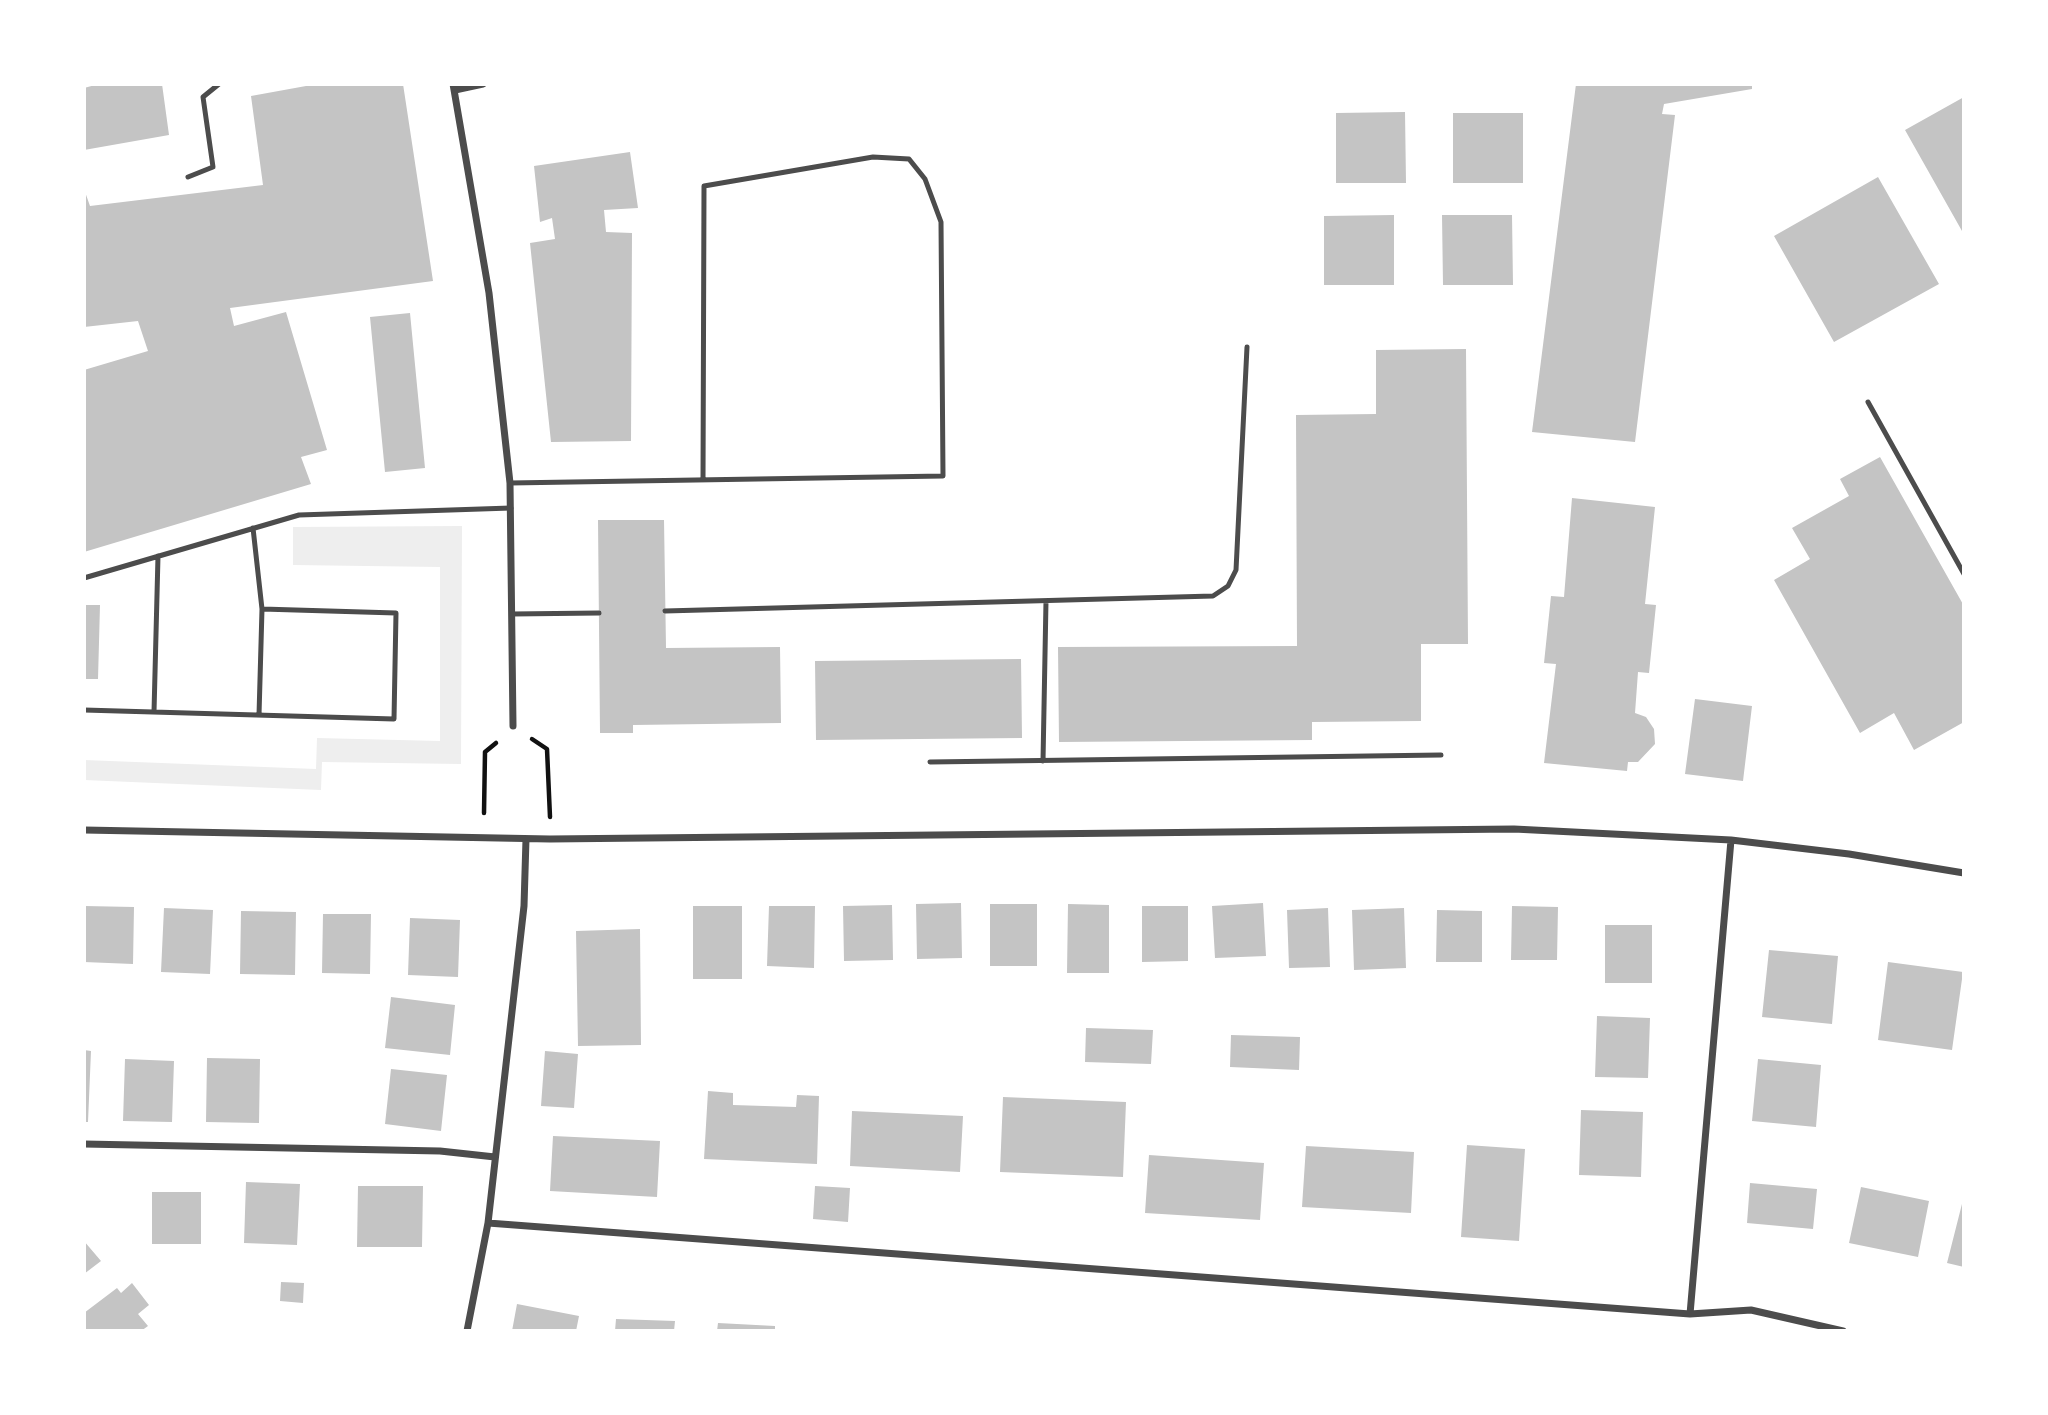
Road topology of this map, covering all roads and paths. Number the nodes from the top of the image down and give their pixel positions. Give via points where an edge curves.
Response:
1 (219, 84) edge
2 (483, 84) edge
3 (454, 87) edge
4 (188, 177) dead end
5 (1247, 347) dead end
6 (1868, 402) dead end
7 (703, 480) junction
8 (510, 483) junction
9 (511, 508) junction
10 (253, 528) junction
11 (158, 556) junction
12 (1964, 574) edge
13 (84, 578) edge
14 (1046, 601) junction
15 (262, 609) junction
16 (665, 611) dead end
17 (599, 613) dead end
18 (512, 614) junction
19 (84, 710) edge
20 (155, 712) junction
21 (259, 715) junction
22 (513, 726) junction
23 (1441, 755) dead end
24 (1043, 761) junction
25 (930, 762) dead end
26 (84, 830) edge
27 (484, 837) junction
28 (526, 839) junction
29 (550, 839) junction
30 (1731, 840) junction
31 (1964, 873) edge
32 (84, 1143) edge
33 (495, 1157) junction
34 (488, 1223) junction
35 (1690, 1314) junction
36 (467, 1331) edge
37 (1843, 1331) edge

1 - 4 lane via 203,97 213,167
2 - 3 street
3 - 8 street via 489,293
5 - 14 lane via 1236,570 1228,586 1213,596
6 - 12 lane
7 - 7 lane via 943,476 941,222 925,179 909,159 873,157 704,186
7 - 8 lane
8 - 9 street
9 - 10 lane via 299,514
9 - 18 street
10 - 11 lane
10 - 15 lane
11 - 13 lane
11 - 20 lane
14 - 16 lane
14 - 24 lane
15 - 21 lane
15 - 21 lane via 396,613 394,719
17 - 18 lane
18 - 22 street
19 - 20 lane
20 - 21 lane
22 - 27 path via 485,752
22 - 29 path via 547,749
23 - 24 lane
24 - 25 lane
26 - 27 street
27 - 28 street
28 - 29 street
28 - 33 street via 524,906
29 - 30 street via 1514,829
30 - 31 street
30 - 35 street
32 - 33 street via 440,1151
33 - 34 street
34 - 35 street
34 - 36 street
35 - 37 street via 1751,1310

